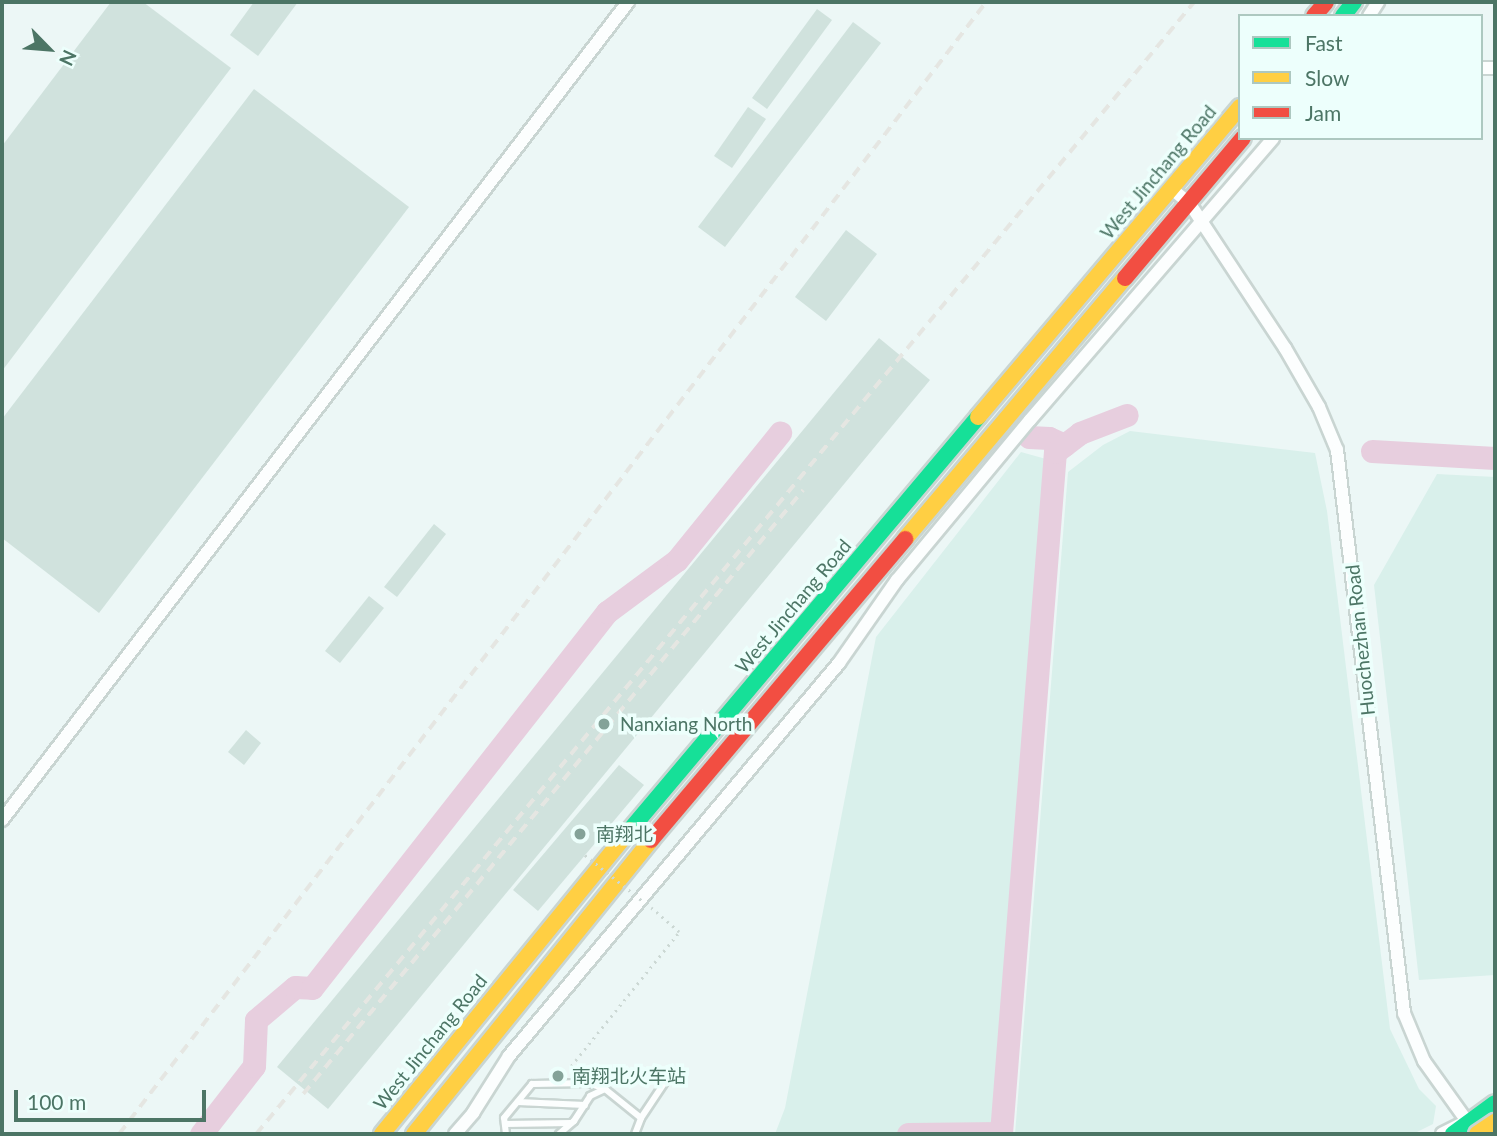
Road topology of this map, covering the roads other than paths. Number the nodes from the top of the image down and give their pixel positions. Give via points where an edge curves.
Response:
1 (628, 2) edge
2 (1238, 109) edge
3 (1241, 140) edge
4 (1271, 140) edge
5 (1173, 190) junction
6 (1189, 204) junction
7 (1202, 223) junction
8 (2, 820) edge
9 (667, 1079) dead end
10 (605, 1088) junction
11 (518, 1102) junction
12 (1493, 1104) edge
13 (585, 1105) junction
14 (641, 1118) junction
15 (1495, 1122) edge
16 (571, 1123) junction
17 (505, 1124) junction
18 (1469, 1128) edge
19 (1495, 1132) edge
20 (382, 1134) edge
21 (414, 1134) edge
22 (455, 1134) edge
23 (506, 1134) edge
24 (559, 1134) edge
25 (635, 1134) edge
26 (1442, 1134) edge
27 (1453, 1134) edge
28 (1477, 1134) edge

1 - 8 street
2 - 5 main road, West Jinchang Road
3 - 6 main road
4 - 7 street
5 - 6 street, Huochezhan Road
5 - 20 main road, West Jinchang Road via 628,833
6 - 7 street, Huochezhan Road
6 - 21 main road via 645,847
7 - 18 street, Huochezhan Road via 1301,374 1333,439 1342,479 1404,1013 1424,1061
7 - 22 street via 897,580 839,663 509,1056
9 - 14 lane
10 - 11 lane via 588,1083 532,1084
10 - 13 lane via 590,1096
10 - 14 lane
11 - 13 lane
11 - 17 lane via 504,1118
12 - 18 main road
12 - 19 main road
13 - 16 lane
14 - 25 lane
15 - 28 main road, bridge
16 - 17 lane
16 - 24 lane
17 - 23 lane
18 - 26 street
18 - 27 main road

